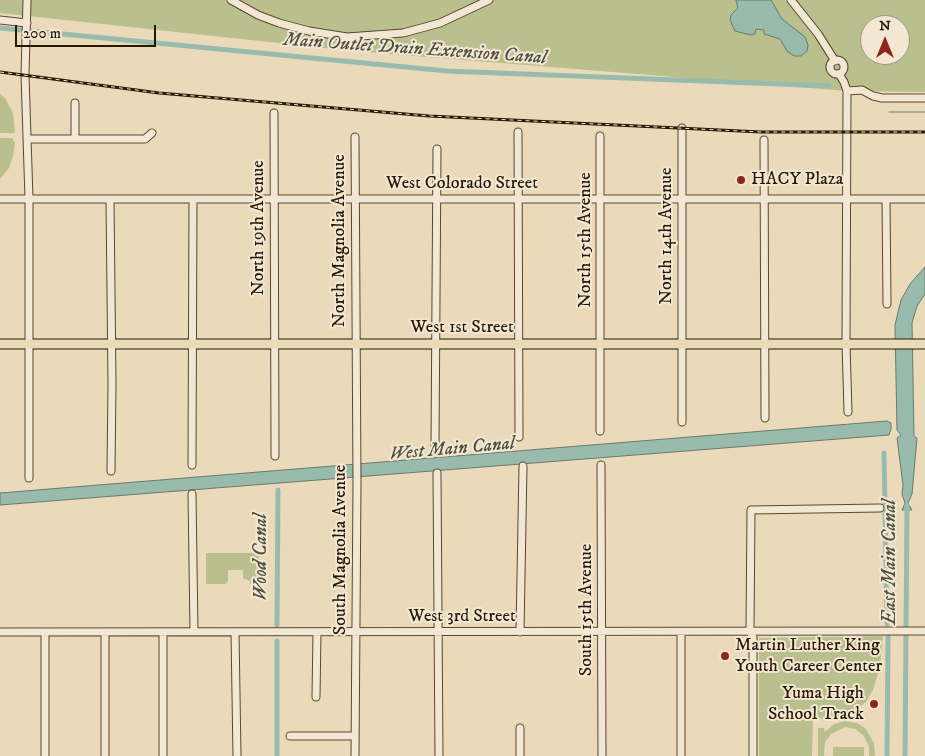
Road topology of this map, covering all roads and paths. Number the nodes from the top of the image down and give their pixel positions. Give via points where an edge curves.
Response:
1 (27, 0) edge
2 (231, 0) edge
3 (489, 0) edge
4 (790, 0) edge
5 (26, 19) junction
6 (0, 20) edge
7 (847, 91) junction
8 (925, 98) edge
9 (74, 103) dead end
10 (274, 113) dead end
11 (682, 128) dead end
12 (518, 132) dead end
13 (152, 133) dead end
14 (600, 136) dead end
15 (355, 137) dead end
16 (74, 138) junction
17 (28, 139) junction
18 (764, 140) dead end
19 (437, 149) dead end
20 (0, 199) edge
21 (29, 199) junction
22 (110, 199) junction
23 (193, 199) junction
24 (274, 199) junction
25 (355, 199) junction
26 (437, 199) junction
27 (519, 199) junction
28 (601, 199) junction
29 (682, 199) junction
30 (765, 199) junction
31 (846, 199) junction
32 (886, 199) junction
33 (925, 199) edge
34 (887, 304) dead end
35 (0, 344) edge
36 (28, 344) junction
37 (110, 344) junction
38 (192, 344) junction
39 (273, 344) junction
40 (356, 344) junction
41 (437, 344) junction
42 (518, 344) junction
43 (600, 344) junction
44 (683, 344) junction
45 (765, 344) junction
46 (846, 344) junction
47 (922, 344) edge
48 (848, 412) dead end
49 (765, 418) dead end
50 (682, 422) dead end
51 (600, 431) dead end
52 (519, 438) dead end
53 (436, 445) dead end
54 (274, 456) dead end
55 (601, 464) dead end
56 (192, 465) dead end
57 (523, 466) dead end
58 (111, 471) dead end
59 (437, 474) dead end
60 (29, 478) dead end
61 (192, 494) dead end
62 (880, 508) dead end
63 (925, 631) edge
64 (0, 632) edge
65 (45, 632) junction
66 (105, 632) junction
67 (163, 632) junction
68 (194, 632) junction
69 (235, 632) junction
70 (316, 632) junction
71 (356, 632) junction
72 (437, 632) junction
73 (520, 632) junction
74 (602, 632) junction
75 (681, 632) junction
76 (750, 632) junction
77 (316, 696) dead end
78 (520, 728) dead end
79 (290, 736) dead end
80 (355, 736) junction
81 (45, 756) edge
82 (105, 756) edge
83 (163, 756) edge
84 (237, 756) edge
85 (355, 756) edge
86 (439, 756) edge
87 (520, 756) edge
88 (602, 756) edge
89 (681, 756) edge
90 (753, 756) edge

1 - 5 street
2 - 3 street via 279,23 347,37 403,34 440,23
4 - 7 street via 835,61 830,69 839,74
5 - 6 street
5 - 17 street
7 - 8 street via 862,90 882,98
7 - 31 street
9 - 16 street
10 - 24 street, North 19th Avenue
11 - 29 street, North 14th Avenue
12 - 27 street
13 - 16 street via 145,139
14 - 28 street, North 15th Avenue
15 - 25 street, North Magnolia Avenue
16 - 17 street
17 - 21 street
18 - 30 street
19 - 26 street
20 - 21 street, West Colorado Street
21 - 22 street, West Colorado Street
21 - 36 street
22 - 23 street, West Colorado Street
22 - 37 street
23 - 24 street, West Colorado Street
23 - 38 street
24 - 25 street, West Colorado Street
24 - 39 street, North 19th Avenue
25 - 26 street, West Colorado Street
25 - 40 street, North Magnolia Avenue
26 - 27 street, West Colorado Street
26 - 41 street
27 - 28 street, West Colorado Street
27 - 42 street
28 - 29 street, West Colorado Street
28 - 43 street, North 15th Avenue
29 - 30 street, West Colorado Street
29 - 44 street, North 14th Avenue
30 - 31 street, West Colorado Street
30 - 45 street
31 - 32 street, West Colorado Street
31 - 46 street
32 - 33 street, West Colorado Street
32 - 34 street
35 - 36 main road, West 1st Street
36 - 37 main road, West 1st Street
36 - 60 street
37 - 38 main road, West 1st Street
37 - 58 street
38 - 39 main road, West 1st Street
38 - 56 street
39 - 40 main road, West 1st Street
39 - 54 street, North 19th Avenue
40 - 41 main road, West 1st Street
40 - 71 street, South Magnolia Avenue
41 - 42 main road, West 1st Street
41 - 53 street
42 - 43 main road, West 1st Street
42 - 52 street
43 - 44 main road, West 1st Street
43 - 51 street
44 - 45 main road, West 1st Street
44 - 50 street, North 14th Avenue
45 - 46 main road, West 1st Street
45 - 49 street
46 - 47 main road, West 1st Street
46 - 48 street
55 - 74 street, South 15th Avenue
57 - 73 street
59 - 72 street
61 - 68 street
62 - 76 street via 751,510
63 - 76 street, West 3rd Street
64 - 65 street, West 3rd Street
65 - 66 street, West 3rd Street
65 - 81 street
66 - 67 street, West 3rd Street
66 - 82 street
67 - 68 street, West 3rd Street
67 - 83 street
68 - 69 street, West 3rd Street
69 - 70 street, West 3rd Street
69 - 84 street
70 - 71 street, West 3rd Street
70 - 77 street
71 - 72 street, West 3rd Street
71 - 80 street, South Magnolia Avenue
72 - 73 street, West 3rd Street
72 - 86 street
73 - 74 street, West 3rd Street
74 - 75 street, West 3rd Street
74 - 88 street, South 15th Avenue
75 - 76 street, West 3rd Street
75 - 89 street
76 - 90 street via 753,637
78 - 87 street
79 - 80 street
80 - 85 street, South Magnolia Avenue

